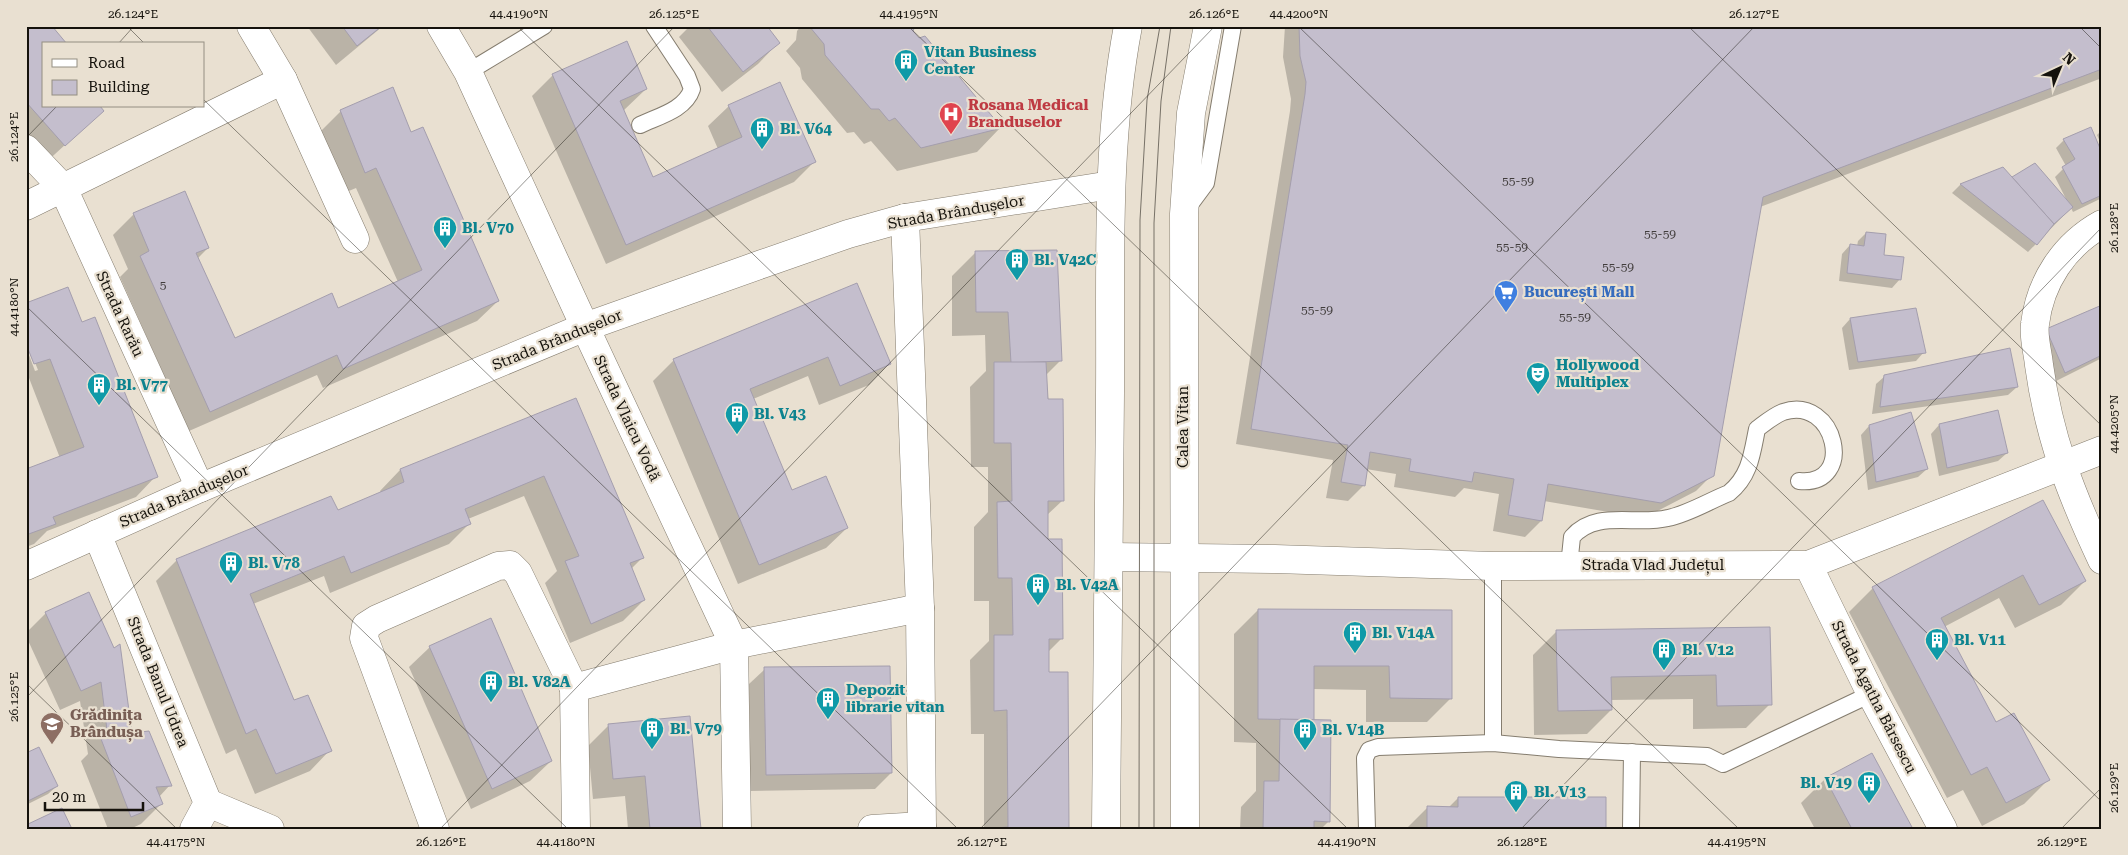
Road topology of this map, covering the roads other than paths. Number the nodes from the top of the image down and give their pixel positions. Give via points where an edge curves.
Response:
1 (251, 26) edge
2 (440, 26) edge
3 (544, 26) edge
4 (654, 26) edge
5 (1128, 26) edge
6 (1208, 26) edge
7 (1233, 26) edge
8 (468, 72) junction
9 (283, 80) junction
10 (640, 125) dead end
11 (26, 148) edge
12 (1111, 185) junction
13 (62, 188) junction
14 (26, 206) edge
15 (1184, 214) junction
16 (905, 218) junction
17 (2102, 224) edge
18 (354, 239) dead end
19 (585, 327) junction
20 (2102, 450) edge
21 (2061, 465) junction
22 (1799, 481) dead end
23 (200, 488) junction
24 (97, 534) junction
25 (1110, 557) junction
26 (1183, 558) junction
27 (2102, 560) edge
28 (1808, 565) junction
29 (26, 566) edge
30 (1493, 566) junction
31 (1569, 566) junction
32 (920, 608) junction
33 (734, 645) junction
34 (574, 688) junction
35 (1871, 694) junction
36 (1493, 743) junction
37 (1632, 752) junction
38 (208, 803) junction
39 (922, 827) edge
40 (194, 829) edge
41 (270, 829) edge
42 (435, 829) edge
43 (576, 829) edge
44 (737, 829) edge
45 (872, 829) edge
46 (1106, 829) edge
47 (1185, 829) edge
48 (1367, 829) edge
49 (1631, 829) edge
50 (1942, 829) edge

1 - 9 street
2 - 8 street, Strada Vlaicu Vodă
3 - 8 lane
4 - 10 lane via 692,89 682,105
5 - 12 street via 1116,106
6 - 15 street, Calea Vitan via 1191,113
7 - 15 lane via 1206,183
8 - 19 street, Strada Vlaicu Vodă
9 - 13 street
9 - 18 street
11 - 13 street, Strada Rarău
12 - 16 street, Strada Brândușelor
12 - 25 street
13 - 14 street
13 - 23 street, Strada Rarău
15 - 26 street, Calea Vitan
16 - 19 street, Strada Brândușelor via 848,234
16 - 32 street
17 - 21 street via 2072,246 2053,269 2040,296 2034,326 2048,415
19 - 23 street, Strada Brândușelor
19 - 33 street, Strada Vlaicu Vodă
20 - 21 street, Strada Vlad Județul
21 - 27 street via 2073,500
21 - 28 street, Strada Vlad Județul
22 - 31 lane via 1809,482 1824,474 1834,455 1834,442 1822,421 1797,410 1785,412 1757,429 1749,470 1729,493 1666,519 1588,523 1572,537
23 - 24 street, Strada Brândușelor
24 - 29 street, Strada Brândușelor
24 - 38 street, Strada Banul Udrea
25 - 26 street, Strada Vlad Județul
25 - 46 street
26 - 30 street, Strada Vlad Județul
26 - 47 street, Calea Vitan
28 - 31 street, Strada Vlad Județul
28 - 35 street, Strada Agatha Bârsescu
30 - 31 street, Strada Vlad Județul
30 - 36 lane
32 - 33 street
32 - 39 street
33 - 34 street
33 - 44 street, Strada Vlaicu Vodă
34 - 42 street via 518,573 510,566 498,566 366,626 364,638
34 - 43 street
35 - 37 lane via 1723,764 1707,756
35 - 50 street, Strada Agatha Bârsescu
36 - 37 lane
36 - 48 lane via 1368,750 1365,758
37 - 49 lane
38 - 40 street
38 - 41 street
39 - 45 street

